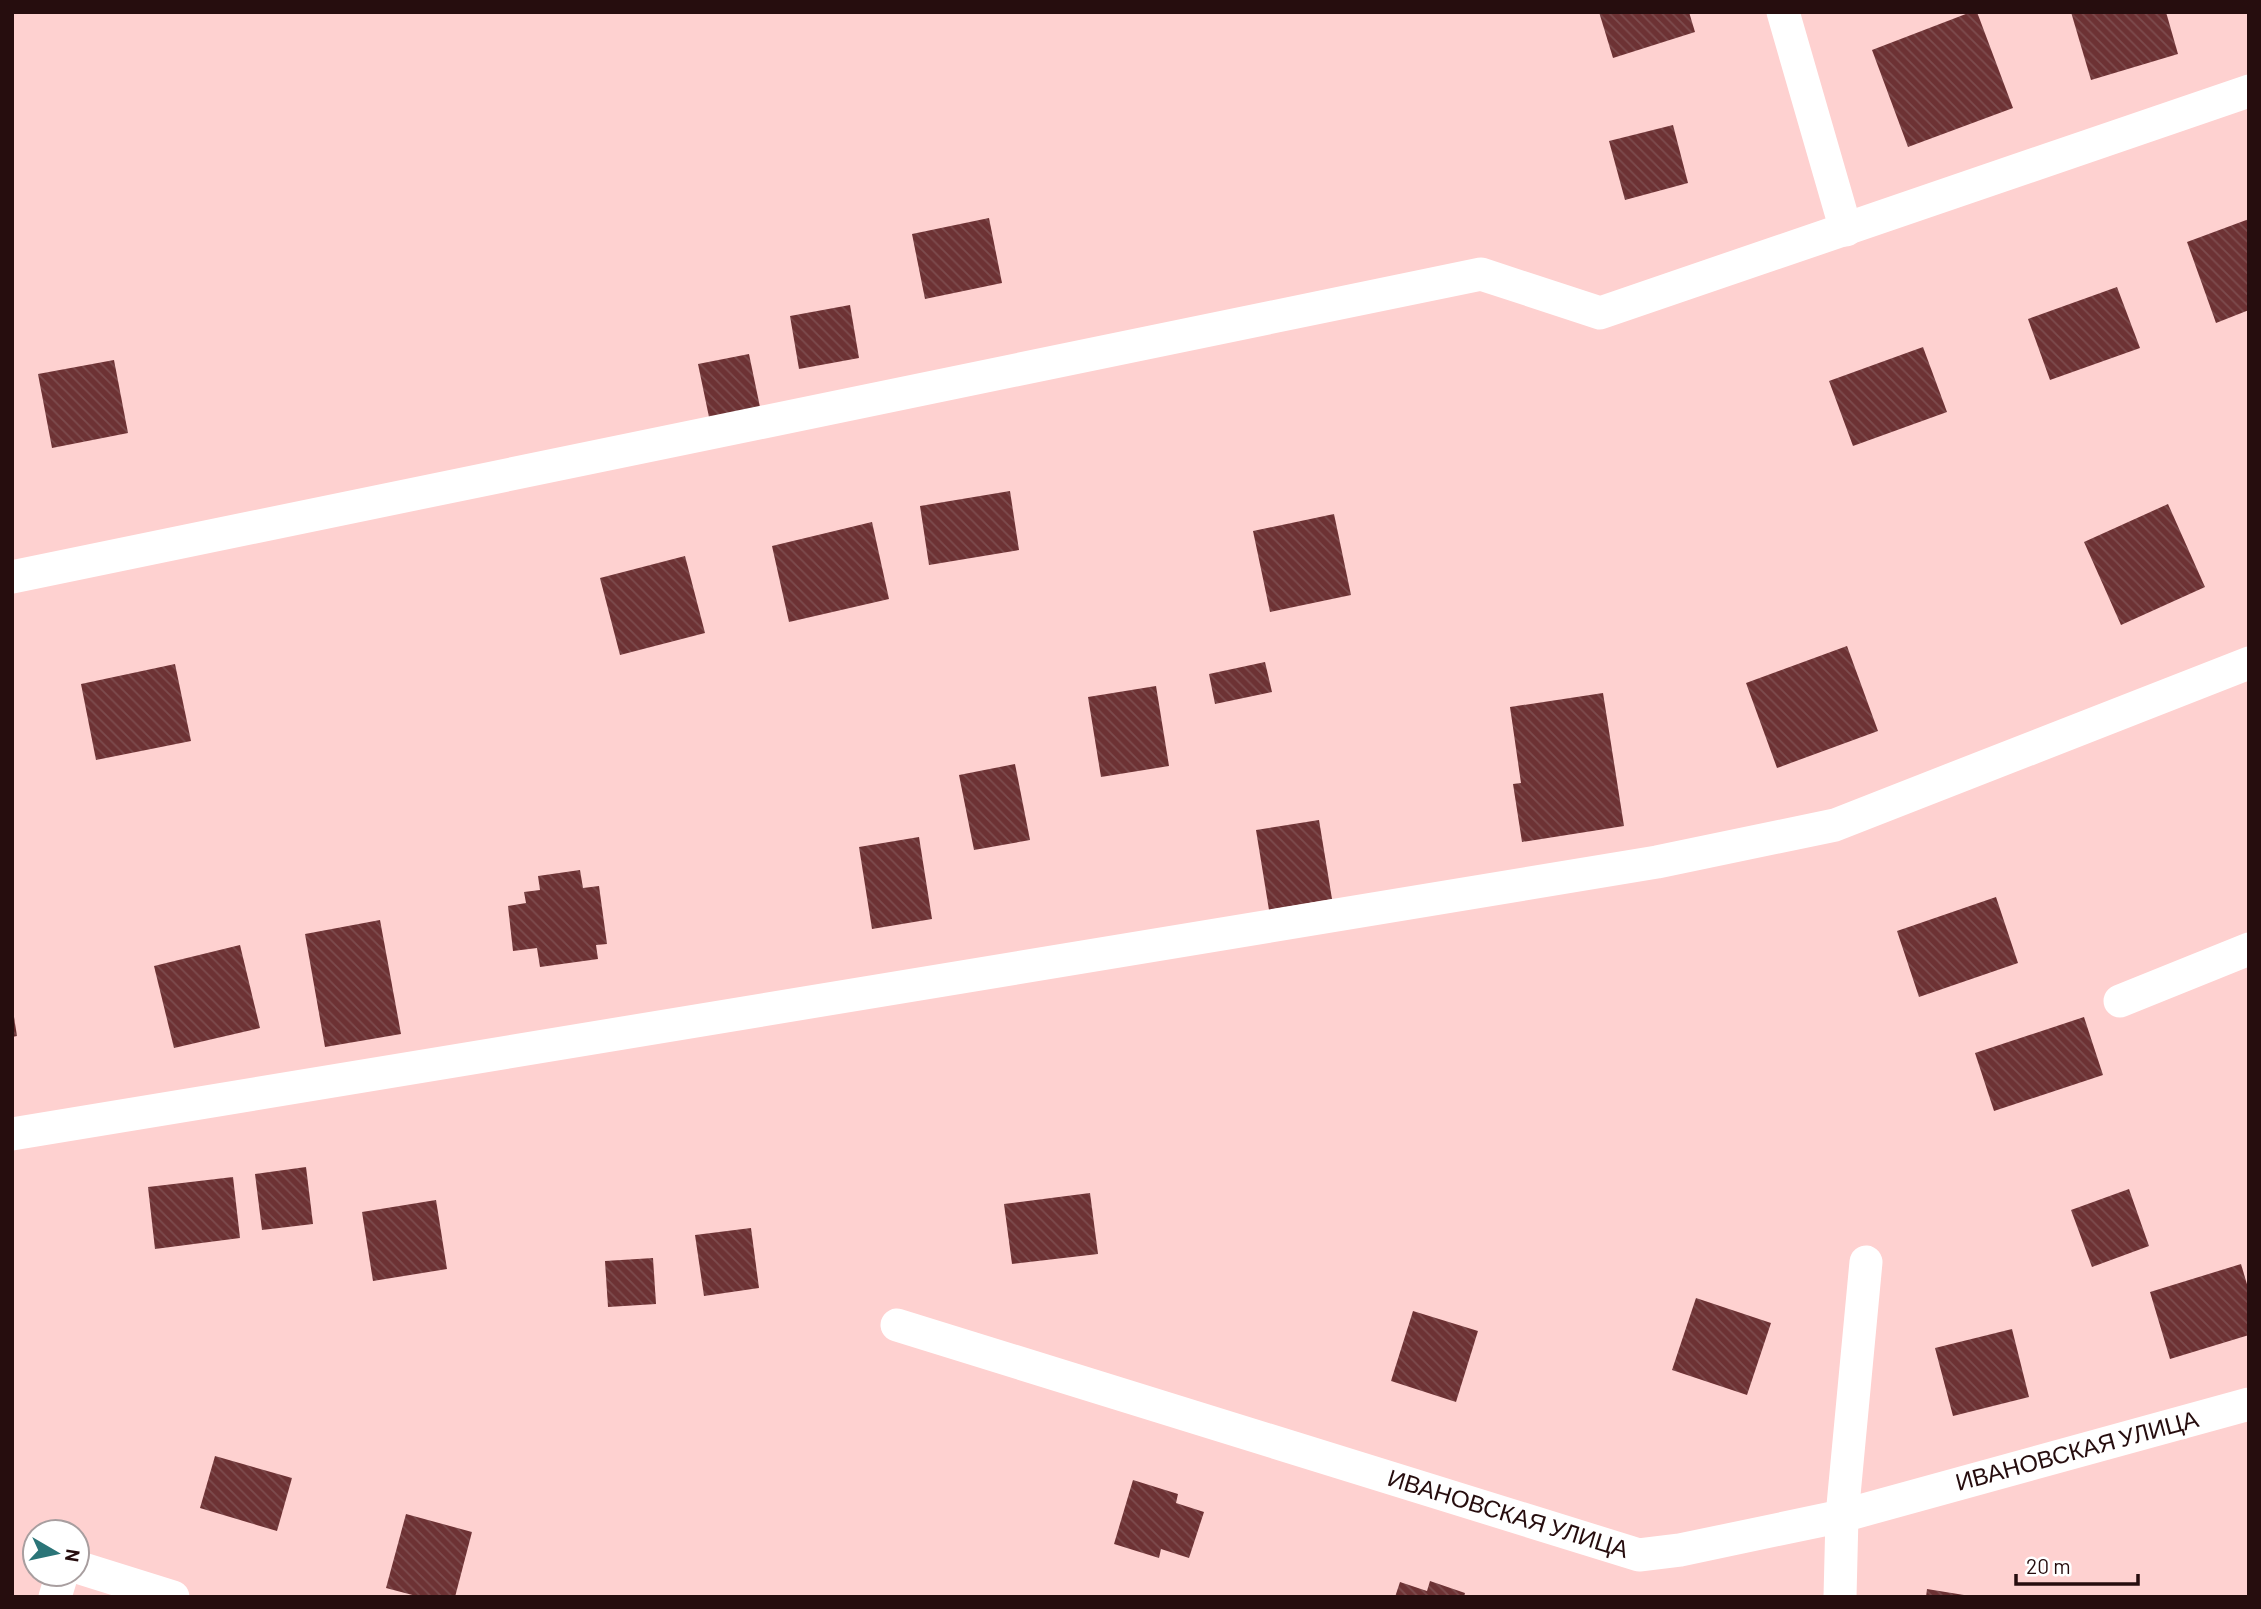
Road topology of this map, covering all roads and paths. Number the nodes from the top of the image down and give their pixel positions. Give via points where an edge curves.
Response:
1 (1783, 12) edge
2 (2249, 90) edge
3 (1846, 230) junction
4 (12, 577) edge
5 (2249, 663) edge
6 (2249, 949) edge
7 (2120, 1001) dead end
8 (12, 1134) edge
9 (1866, 1262) dead end
10 (897, 1325) dead end
11 (2249, 1404) edge
12 (1842, 1516) junction
13 (91, 1571) edge
14 (173, 1597) edge
15 (1840, 1597) edge

1 - 3 street
2 - 3 street
3 - 4 street via 1600,313 1482,274
5 - 8 street via 1835,825 1657,862
6 - 7 street
9 - 12 street
10 - 12 street, ИВАНОВСКАЯ УЛИЦА via 1639,1555
11 - 12 street, ИВАНОВСКАЯ УЛИЦА
12 - 15 street
13 - 14 street

